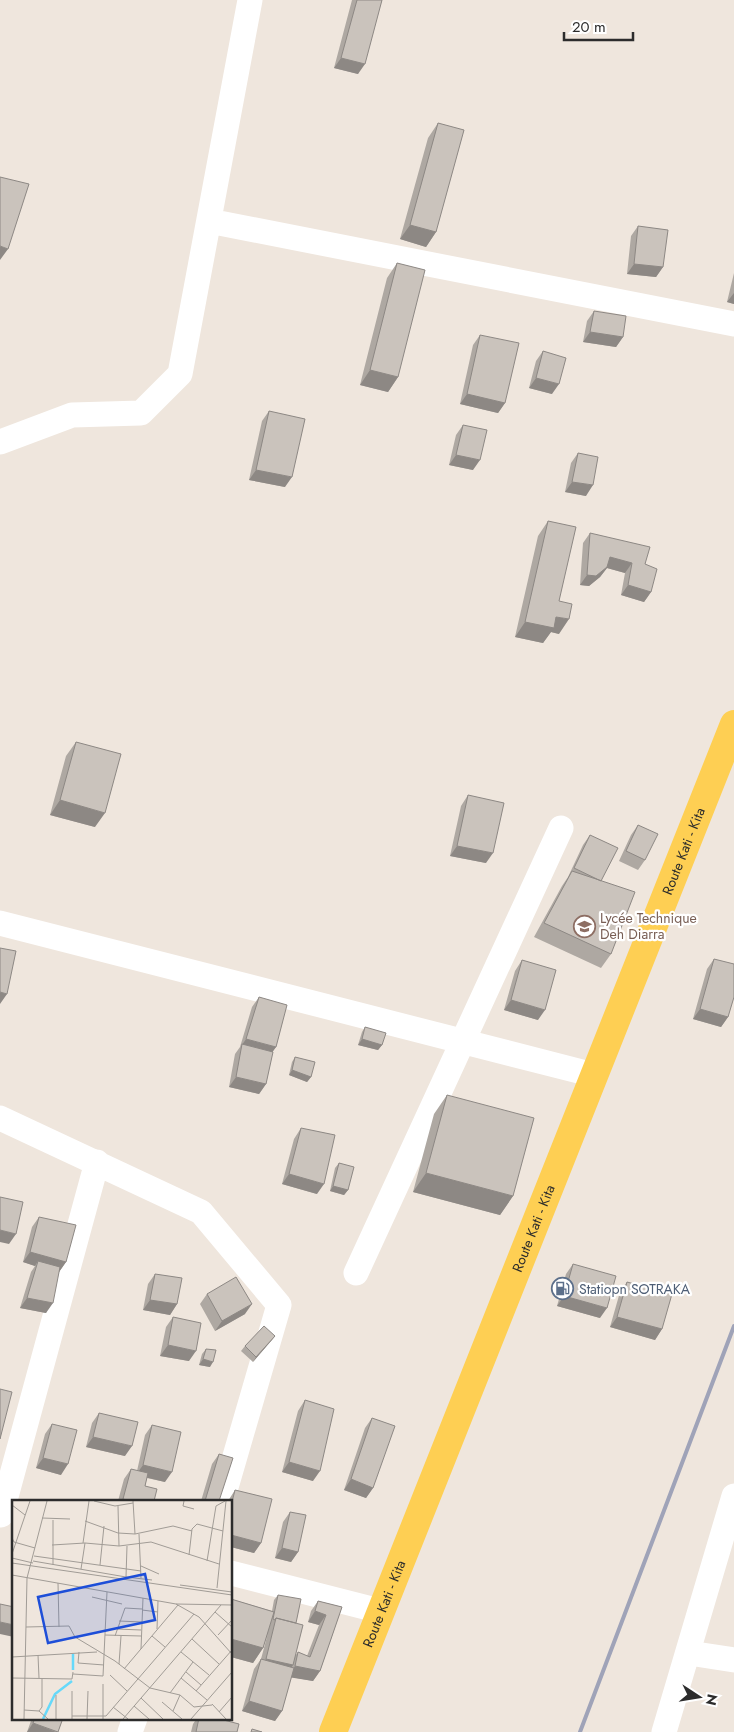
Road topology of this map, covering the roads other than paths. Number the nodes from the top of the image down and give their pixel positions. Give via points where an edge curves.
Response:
1 (250, 0) edge
2 (209, 221) junction
3 (734, 324) edge
4 (0, 442) edge
5 (734, 724) edge
6 (561, 828) dead end
7 (0, 923) edge
8 (462, 1042) junction
9 (594, 1075) junction
10 (0, 1118) edge
11 (97, 1162) junction
12 (356, 1273) dead end
13 (734, 1496) edge
14 (222, 1500) edge
15 (5, 1516) edge
16 (232, 1573) edge
17 (380, 1611) junction
18 (689, 1653) junction
19 (734, 1660) edge
20 (134, 1720) edge
21 (130, 1732) edge
22 (333, 1732) edge
23 (664, 1732) edge

1 - 2 street
2 - 3 street
2 - 4 street via 180,374 141,413 72,415
5 - 9 main road, Route Kati - Kita
6 - 8 street
7 - 8 street
8 - 9 street
8 - 12 street
9 - 17 main road, Route Kati - Kita
10 - 11 street
11 - 14 street via 201,1212 279,1305
11 - 15 street
13 - 18 street
16 - 17 street
17 - 22 main road, Route Kati - Kita
18 - 19 street
18 - 23 street
20 - 21 street

